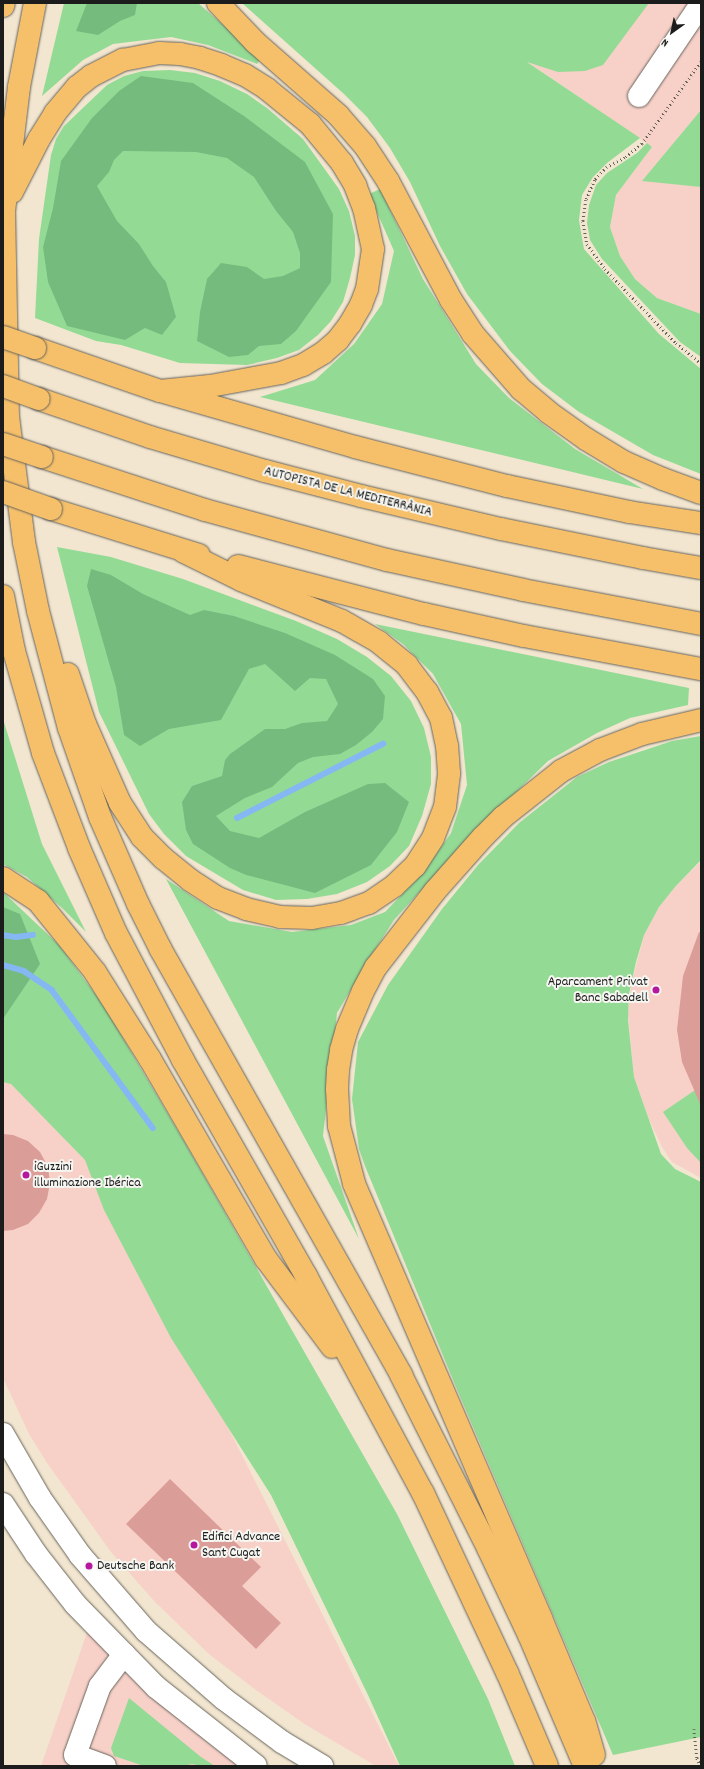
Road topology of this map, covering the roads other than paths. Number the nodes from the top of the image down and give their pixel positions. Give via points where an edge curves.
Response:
1 (4, 3) edge
2 (35, 3) edge
3 (218, 3) edge
4 (701, 4) edge
5 (3, 6) edge
6 (639, 96) dead end
7 (4, 211) edge
8 (3, 337) edge
9 (3, 386) edge
10 (160, 391) junction
11 (3, 444) edge
12 (3, 492) edge
13 (701, 492) edge
14 (701, 522) edge
15 (24, 542) junction
16 (184, 552) junction
17 (701, 568) edge
18 (3, 596) edge
19 (701, 624) edge
20 (701, 669) edge
21 (701, 720) edge
22 (3, 878) edge
23 (377, 1406) junction
24 (3, 1434) edge
25 (3, 1504) edge
26 (124, 1654) junction
27 (73, 1760) edge
28 (105, 1766) edge
29 (256, 1766) edge
30 (322, 1766) edge
31 (547, 1766) edge
32 (585, 1766) edge
33 (597, 1766) edge

1 - 5 highway
2 - 7 highway via 19,87
3 - 13 highway via 255,42 338,114 365,146 388,181 451,300 474,334 521,388 548,412 624,462
4 - 6 street
7 - 10 highway via 20,173 66,99 77,87 107,67 123,60 159,53 180,54 221,64 267,89 310,124 342,163 355,185 364,208 373,249 367,289 350,324 338,340 323,353 302,365 280,373 210,386
7 - 15 highway via 8,417
8 - 10 highway, bridge
9 - 17 highway, AUTOPISTA DE LA MEDITERRÀNIA, bridge via 158,439 265,471 501,530
10 - 14 highway via 355,447 507,486 629,512
11 - 19 highway, bridge via 205,510 387,560 523,590
12 - 16 highway, bridge
15 - 16 highway via 85,724 120,803 142,837 190,880 218,898 246,909 280,917 312,918 341,913 369,903 394,886 415,866 429,844 445,807 449,773 448,746 441,718 427,692 407,664 379,642 342,621 241,580
15 - 32 highway via 38,611 69,728 100,817 138,904 184,994 405,1382 492,1555
16 - 20 highway via 424,614 524,636
18 - 23 highway via 16,658 43,752 79,848 113,926 183,1060
21 - 33 highway via 624,740 560,771 503,817 483,837 435,891 376,967 350,1022 341,1050 336,1089 342,1143 362,1205 547,1632 584,1721
22 - 23 highway via 38,901 78,949 121,1012 266,1259
23 - 31 highway via 466,1582 508,1672
24 - 30 street via 40,1498 80,1555 146,1631 224,1699 282,1742
25 - 26 street via 36,1554 75,1604
26 - 27 street via 100,1686
26 - 29 street via 156,1687
27 - 28 street

